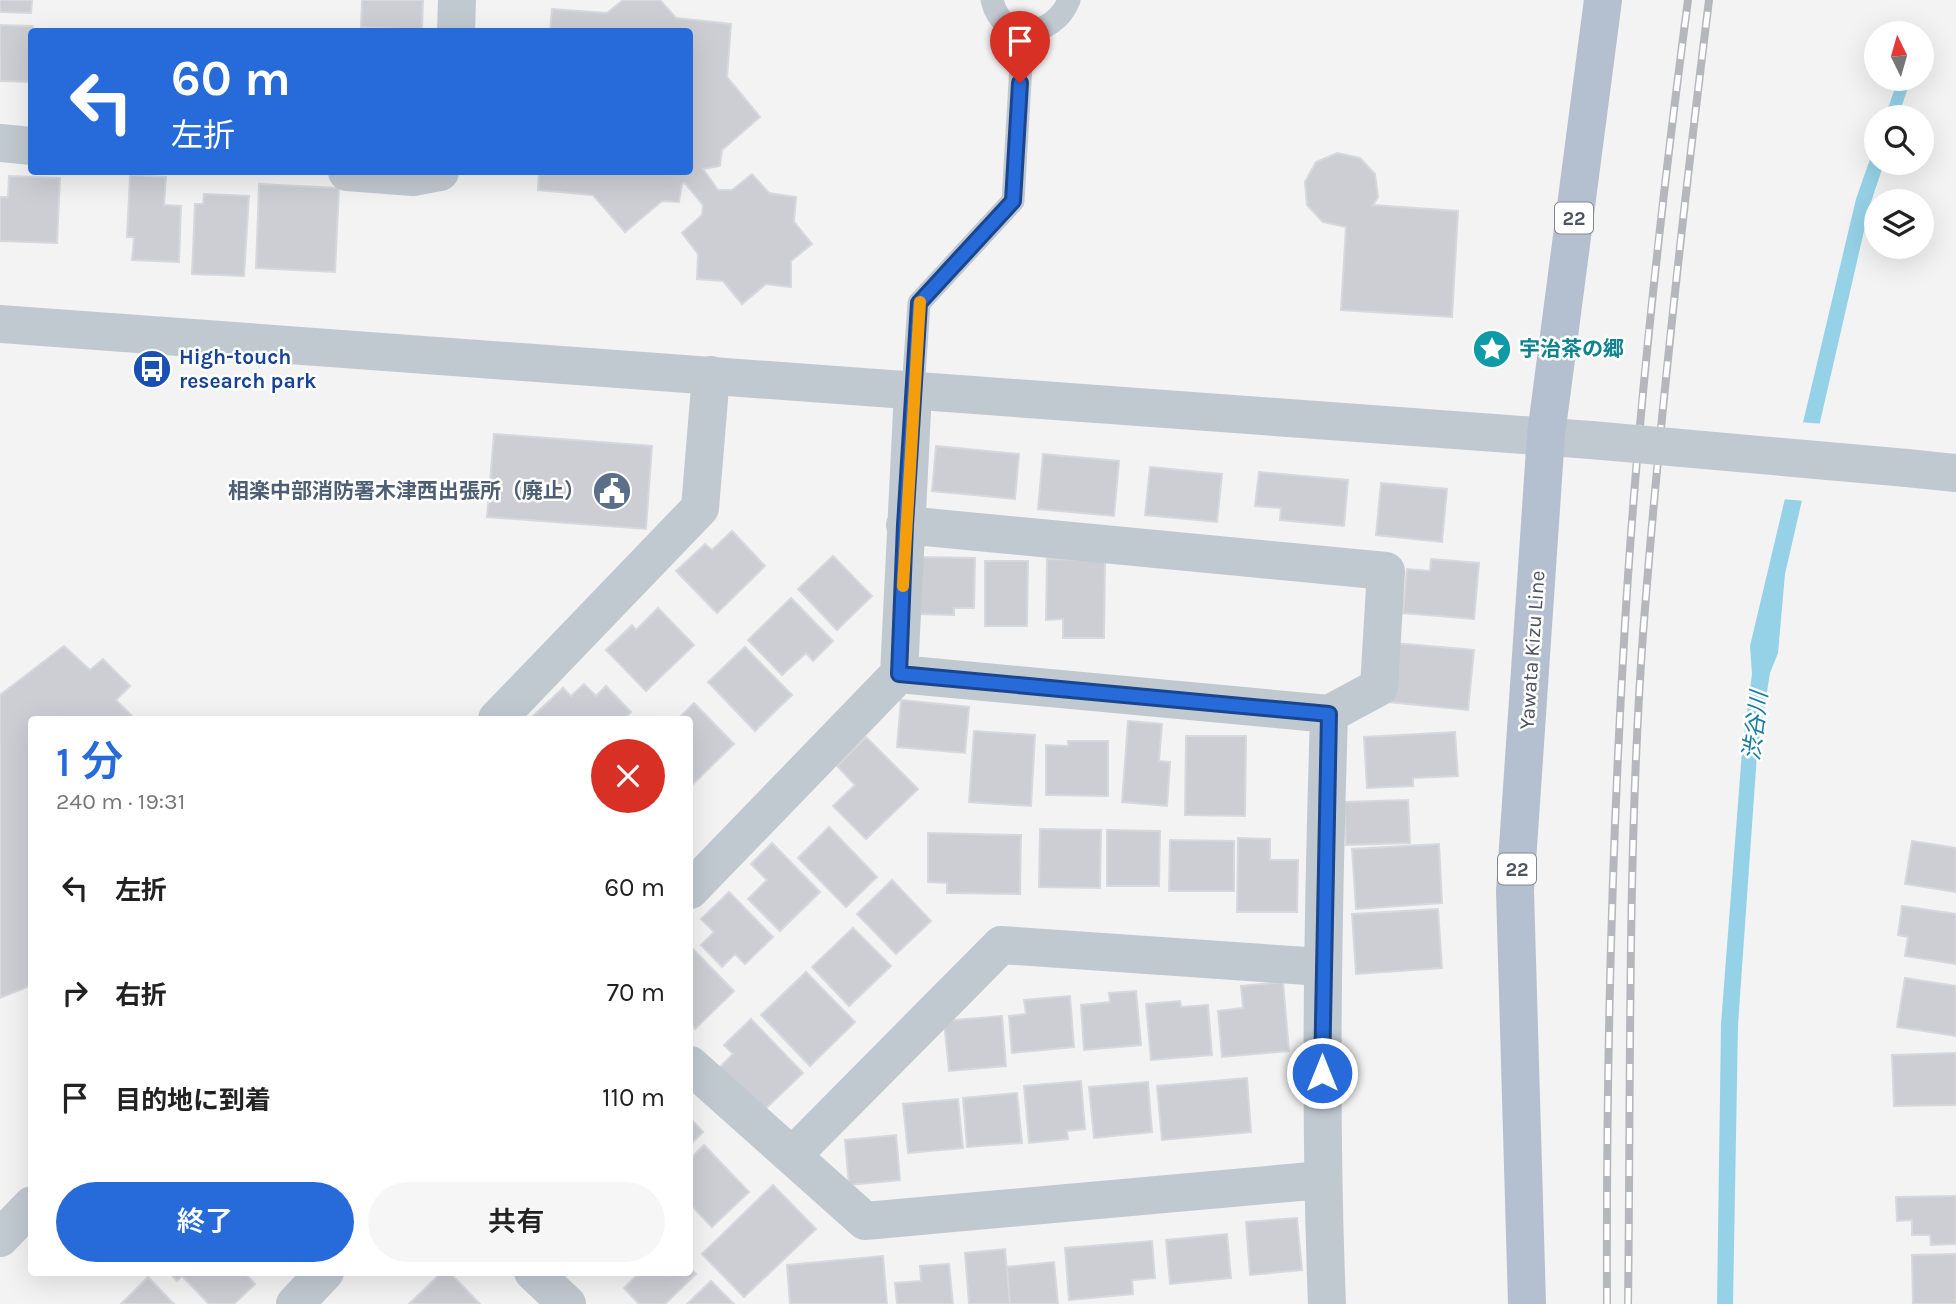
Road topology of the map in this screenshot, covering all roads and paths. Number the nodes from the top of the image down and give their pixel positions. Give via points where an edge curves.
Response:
1 (457, 0) edge
2 (992, 0) edge
3 (1069, 0) edge
4 (1603, 0) edge
5 (456, 28) edge
6 (1023, 31) junction
7 (0, 143) edge
8 (28, 146) edge
9 (387, 175) edge
10 (424, 175) edge
11 (0, 324) edge
12 (711, 375) junction
13 (913, 391) junction
14 (1546, 435) junction
15 (1956, 473) edge
16 (905, 525) junction
17 (899, 674) junction
18 (1329, 714) junction
19 (501, 716) edge
20 (693, 887) edge
21 (1321, 967) junction
22 (693, 1068) edge
23 (792, 1156) junction
24 (1322, 1180) junction
25 (28, 1209) edge
26 (0, 1238) edge
27 (321, 1276) edge
28 (537, 1276) edge
29 (295, 1304) edge
30 (567, 1304) edge
31 (1327, 1304) edge
32 (1527, 1304) edge

1 - 5 street
2 - 6 lane via 999,17
3 - 6 lane via 1053,24
4 - 14 main road, Yawata Kizu Line / 22
6 - 13 lane via 1013,201 919,303
7 - 8 street
9 - 10 street
11 - 12 street
12 - 13 street
12 - 19 street via 700,508
13 - 14 street
13 - 16 street
14 - 15 street, bridge
14 - 32 main road, Yawata Kizu Line / 22 via 1515,891
16 - 17 street
16 - 18 street via 1387,571 1379,687
17 - 18 street
17 - 20 street
18 - 21 street
21 - 23 street via 1000,945
21 - 24 street
22 - 23 street
23 - 24 street via 865,1220
24 - 31 street
25 - 26 street
27 - 29 street
28 - 30 street

